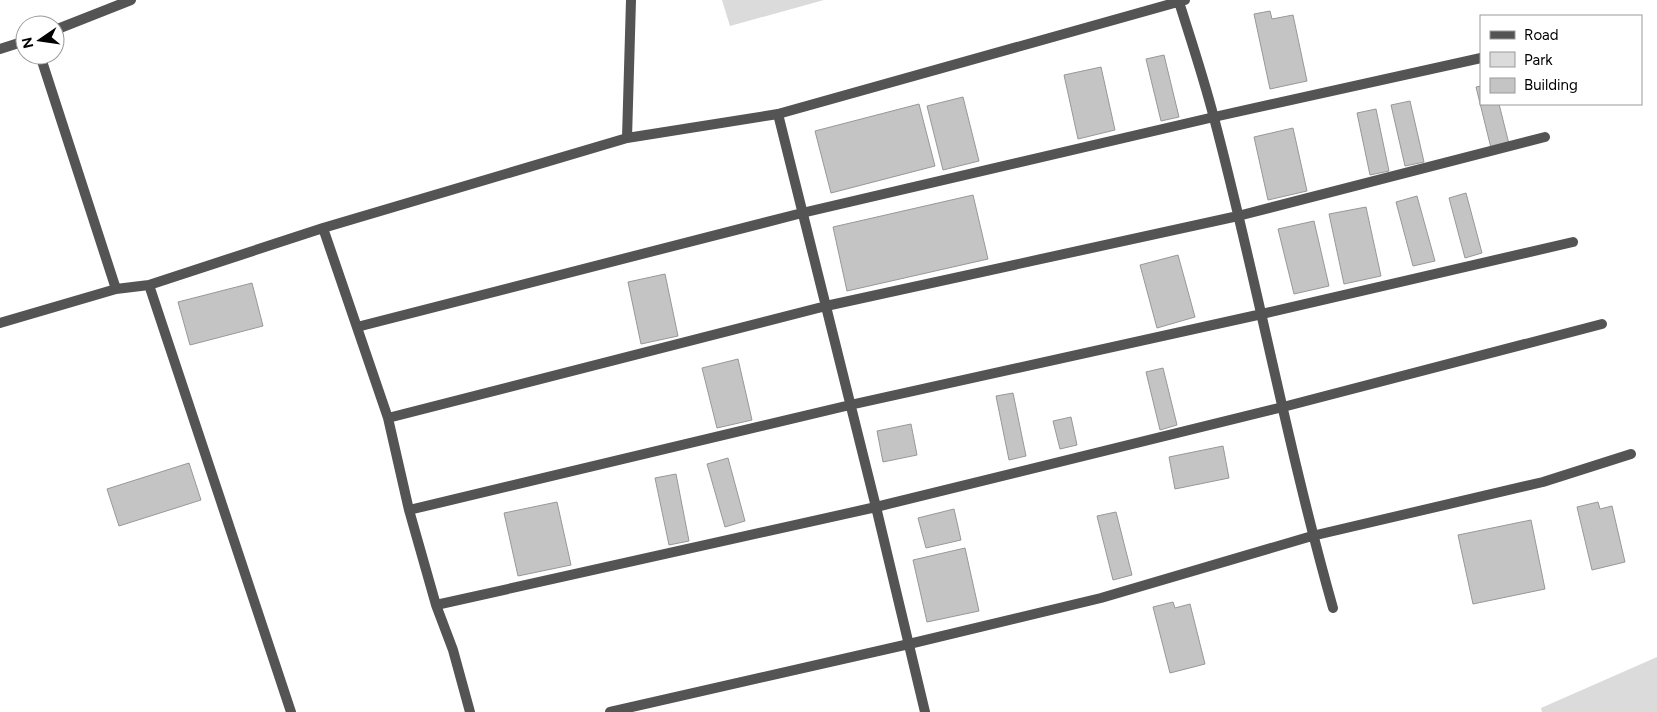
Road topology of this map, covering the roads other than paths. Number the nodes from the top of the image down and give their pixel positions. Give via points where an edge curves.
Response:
1 (131, 0) edge
2 (631, 0) edge
3 (1182, 1) edge
4 (65, 26) edge
5 (15, 45) edge
6 (0, 49) edge
7 (1480, 58) edge
8 (43, 65) edge
9 (778, 114) junction
10 (1214, 117) junction
11 (1545, 137) dead end
12 (627, 138) junction
13 (802, 213) junction
14 (1238, 216) junction
15 (323, 228) junction
16 (1573, 242) dead end
17 (149, 285) junction
18 (116, 289) junction
19 (826, 306) junction
20 (1262, 314) junction
21 (0, 323) edge
22 (1602, 324) dead end
23 (357, 327) junction
24 (850, 405) junction
25 (1283, 407) junction
26 (388, 418) junction
27 (1631, 454) dead end
28 (876, 508) junction
29 (409, 510) junction
30 (1312, 536) junction
31 (436, 606) junction
32 (1333, 608) dead end
33 (909, 644) junction
34 (292, 712) edge
35 (470, 712) edge
36 (610, 712) edge
37 (925, 712) edge

1 - 4 street
2 - 12 street
3 - 9 street
3 - 10 street
5 - 6 street
7 - 10 street
8 - 18 street
9 - 12 street
9 - 13 street
10 - 13 street
10 - 14 street
11 - 14 street
12 - 15 street
13 - 19 street
13 - 23 street
14 - 19 street
14 - 20 street
15 - 17 street
15 - 23 street
16 - 20 street
17 - 18 street
17 - 34 street
18 - 21 street
19 - 24 street
19 - 26 street
20 - 24 street
20 - 25 street
22 - 25 street
23 - 26 street
24 - 28 street
24 - 29 street
25 - 28 street
25 - 30 street
26 - 29 street
27 - 30 street via 1543,482
28 - 31 street
28 - 33 street
29 - 31 street
30 - 32 street
30 - 33 street via 1101,598
31 - 35 street via 453,650
33 - 36 street
33 - 37 street

